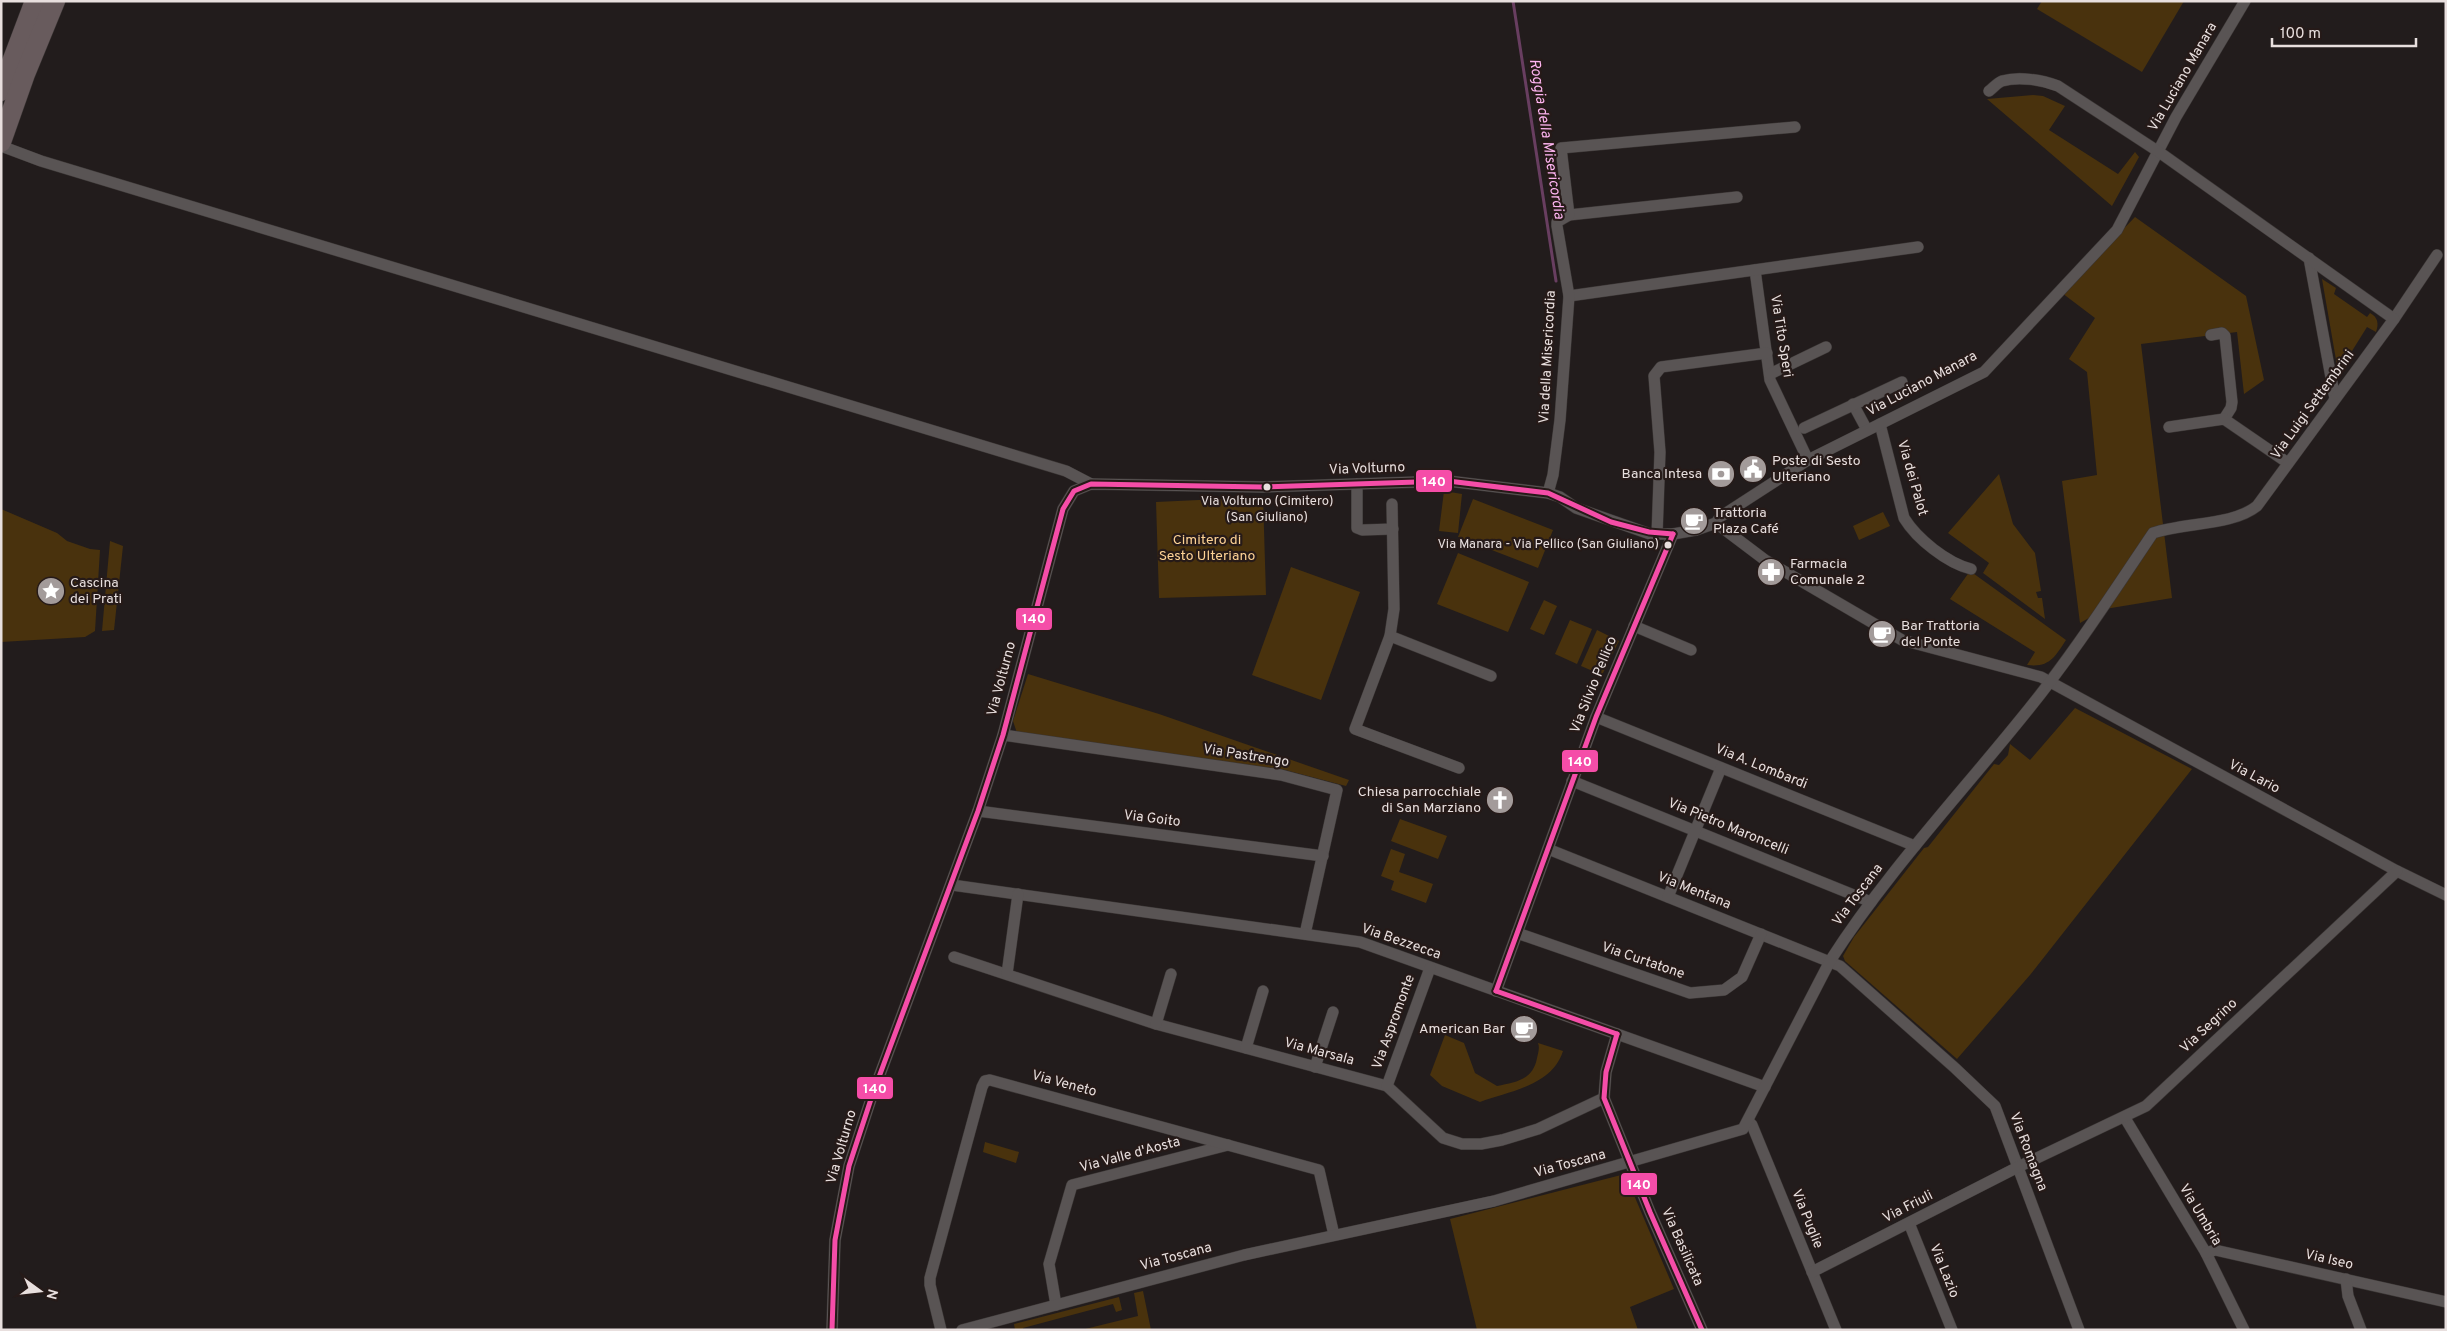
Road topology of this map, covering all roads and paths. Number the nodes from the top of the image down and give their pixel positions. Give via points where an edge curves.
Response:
1 (35, 1) edge
2 (55, 1) edge
3 (2245, 1) edge
4 (1, 91) edge
5 (1989, 91) dead end
6 (1795, 127) dead end
7 (1, 142) edge
8 (1, 146) edge
9 (2159, 152) junction
10 (1736, 197) dead end
11 (1569, 215) junction
12 (1918, 247) dead end
13 (2437, 255) dead end
14 (2309, 258) junction
15 (1755, 270) junction
16 (1570, 296) junction
17 (2394, 319) junction
18 (2211, 335) dead end
19 (1826, 347) dead end
20 (1767, 353) junction
21 (1770, 374) junction
22 (1902, 382) dead end
23 (2335, 399) junction
24 (1853, 404) junction
25 (2224, 419) junction
26 (1880, 424) junction
27 (2169, 427) dead end
28 (1804, 428) dead end
29 (1867, 430) junction
30 (1808, 460) junction
31 (2288, 463) junction
32 (1091, 484) junction
33 (1357, 484) junction
34 (1548, 493) junction
35 (1392, 504) dead end
36 (1716, 522) junction
37 (1393, 529) junction
38 (1673, 534) junction
39 (1657, 535) junction
40 (1971, 569) dead end
41 (1634, 626) junction
42 (1390, 636) junction
43 (1691, 650) dead end
44 (1491, 676) dead end
45 (2050, 682) junction
46 (1596, 717) junction
47 (1003, 735) junction
48 (1459, 768) dead end
49 (1721, 768) junction
50 (1572, 781) junction
51 (978, 811) junction
52 (1696, 829) junction
53 (1914, 846) junction
54 (1548, 849) junction
55 (1323, 856) junction
56 (2397, 871) junction
57 (952, 884) junction
58 (1018, 894) junction
59 (2446, 895) edge
60 (1668, 897) junction
61 (1871, 902) junction
62 (1517, 933) junction
63 (1305, 934) junction
64 (1761, 934) junction
65 (954, 956) dead end
66 (1830, 961) junction
67 (1430, 968) junction
68 (1007, 974) junction
69 (1172, 974) dead end
70 (1264, 991) dead end
71 (1496, 991) junction
72 (1333, 1012) dead end
73 (1156, 1024) junction
74 (1618, 1034) junction
75 (1246, 1048) junction
76 (1315, 1067) junction
77 (1387, 1086) junction
78 (1765, 1088) junction
79 (1604, 1098) junction
80 (2125, 1118) junction
81 (1748, 1121) junction
82 (1230, 1144) junction
83 (1630, 1163) junction
84 (2018, 1167) junction
85 (1909, 1223) junction
86 (1334, 1235) junction
87 (2206, 1253) junction
88 (1812, 1272) junction
89 (2346, 1279) junction
90 (2446, 1302) edge
91 (1056, 1305) junction
92 (832, 1330) edge
93 (941, 1330) edge
94 (962, 1330) edge
95 (1702, 1330) edge
96 (1836, 1330) edge
97 (1952, 1330) edge
98 (2079, 1330) edge
99 (2244, 1330) edge
100 (2361, 1330) edge

1 - 4 highway
2 - 7 highway
3 - 9 street, Via Luciano Manara
5 - 9 street via 2001,81 2013,80 2040,81 2058,86
6 - 11 street via 1561,148
8 - 32 street via 41,161 1066,471
9 - 14 street
9 - 26 street, Via Luciano Manara via 2117,230 1984,372
10 - 11 street
11 - 16 street, Via della Misericordia via 1557,222
12 - 15 street
13 - 17 street, Via Luigi Settembrini
14 - 17 street
14 - 23 street
15 - 16 street
15 - 20 street, Via Tito Speri
16 - 34 street, Via della Misericordia via 1560,420
17 - 23 street, Via Luigi Settembrini
18 - 25 street via 2222,333 2225,336 2232,408
19 - 21 street
20 - 21 street, Via Tito Speri
20 - 39 street via 1661,367 1656,371 1660,452
21 - 30 street, Via Tito Speri
22 - 24 street
23 - 31 street, Via Luigi Settembrini
24 - 28 street
24 - 29 street
25 - 27 street
25 - 31 street
26 - 29 street, Via Luciano Manara
26 - 40 street, Via dei Palot via 1904,518 1959,566
29 - 30 street, Via Luciano Manara
30 - 36 street, Via Luciano Manara via 1720,516
31 - 45 street, Via Luigi Settembrini via 2257,506 2246,515 2153,533
32 - 33 street, Via Volturno via 1262,487
32 - 47 street, Via Volturno via 1074,491 1063,509
33 - 34 street, Via Volturno via 1448,481
33 - 37 street via 1356,528
34 - 39 street, Via Luciano Manara via 1601,517
35 - 37 street
36 - 38 street, Via Luciano Manara
36 - 45 street, Via Lario via 1765,560 1902,640
37 - 42 street via 1394,610
38 - 39 street, Via Luciano Manara
38 - 41 street, Via Silvio Pellico
41 - 43 street
41 - 46 street, Via Silvio Pellico
42 - 44 street
42 - 48 street via 1355,729
45 - 53 street, Via Toscana
45 - 56 street, Via Lario
46 - 49 street, Via A. Lombardi
46 - 50 street, Via Silvio Pellico
47 - 51 street, Via Volturno
47 - 55 street, Via Pastrengo via 1281,775 1337,790
49 - 52 street
49 - 53 street, Via A. Lombardi
50 - 52 street, Via Pietro Maroncelli
50 - 54 street, Via Silvio Pellico
51 - 55 street, Via Goito
51 - 57 street, Via Volturno
52 - 60 street
52 - 61 street, Via Pietro Maroncelli
53 - 61 street, Via Toscana
54 - 60 street, Via Mentana
54 - 62 street, Via Silvio Pellico
55 - 63 street, Via Pastrengo
56 - 59 street, Via Lario
56 - 80 street, Via Segrino via 2146,1106
57 - 58 street, Via Bezzecca
57 - 92 street, Via Volturno via 873,1093 849,1166 835,1240
58 - 63 street, Via Bezzecca
58 - 68 street
60 - 64 street, Via Mentana
61 - 66 street, Via Toscana
62 - 64 street, Via Curtatone via 1690,993 1724,990 1742,977
62 - 71 street, Via Silvio Pellico
63 - 67 street, Via Bezzecca via 1360,942
64 - 66 street, Via Mentana
65 - 68 street, Via Marsala
66 - 78 street, Via Toscana
66 - 84 street, Via Romagna via 1860,983 1994,1106
67 - 71 street, Via Bezzecca
67 - 77 street, Via Aspromonte
68 - 73 street, Via Marsala
69 - 73 street
70 - 75 street
71 - 74 street, Via Bezzecca
72 - 76 street
73 - 75 street, Via Marsala
74 - 78 street, Via Bezzecca
74 - 79 street, Via Basilicata via 1606,1072
75 - 76 street, Via Marsala
76 - 77 street, Via Marsala
77 - 79 street, Via Marsala via 1444,1138 1462,1144 1502,1140 1538,1129
78 - 81 street, Via Toscana
79 - 83 street, Via Basilicata
80 - 84 street, Via Segrino
80 - 87 street, Via Umbria
81 - 83 street, Via Toscana via 1743,1129
81 - 88 street, Via Puglie
82 - 86 street, Via Veneto via 1319,1170
82 - 91 street, Via Valle d'Aosta via 1072,1185 1049,1264
82 - 93 street, Via Veneto via 986,1081 930,1278
83 - 86 street, Via Toscana via 1494,1201
83 - 95 street, Via Basilicata
84 - 85 street, Via Friuli
84 - 98 street, Via Romagna
85 - 88 street, Via Friuli
85 - 97 street, Via Lazio
86 - 91 street, Via Toscana via 1244,1255
87 - 89 street, Via Iseo via 2215,1250
87 - 99 street, Via Umbria
88 - 96 street, Via Puglie
89 - 90 street, Via Iseo
89 - 100 street via 2348,1296
91 - 94 street, Via Toscana

